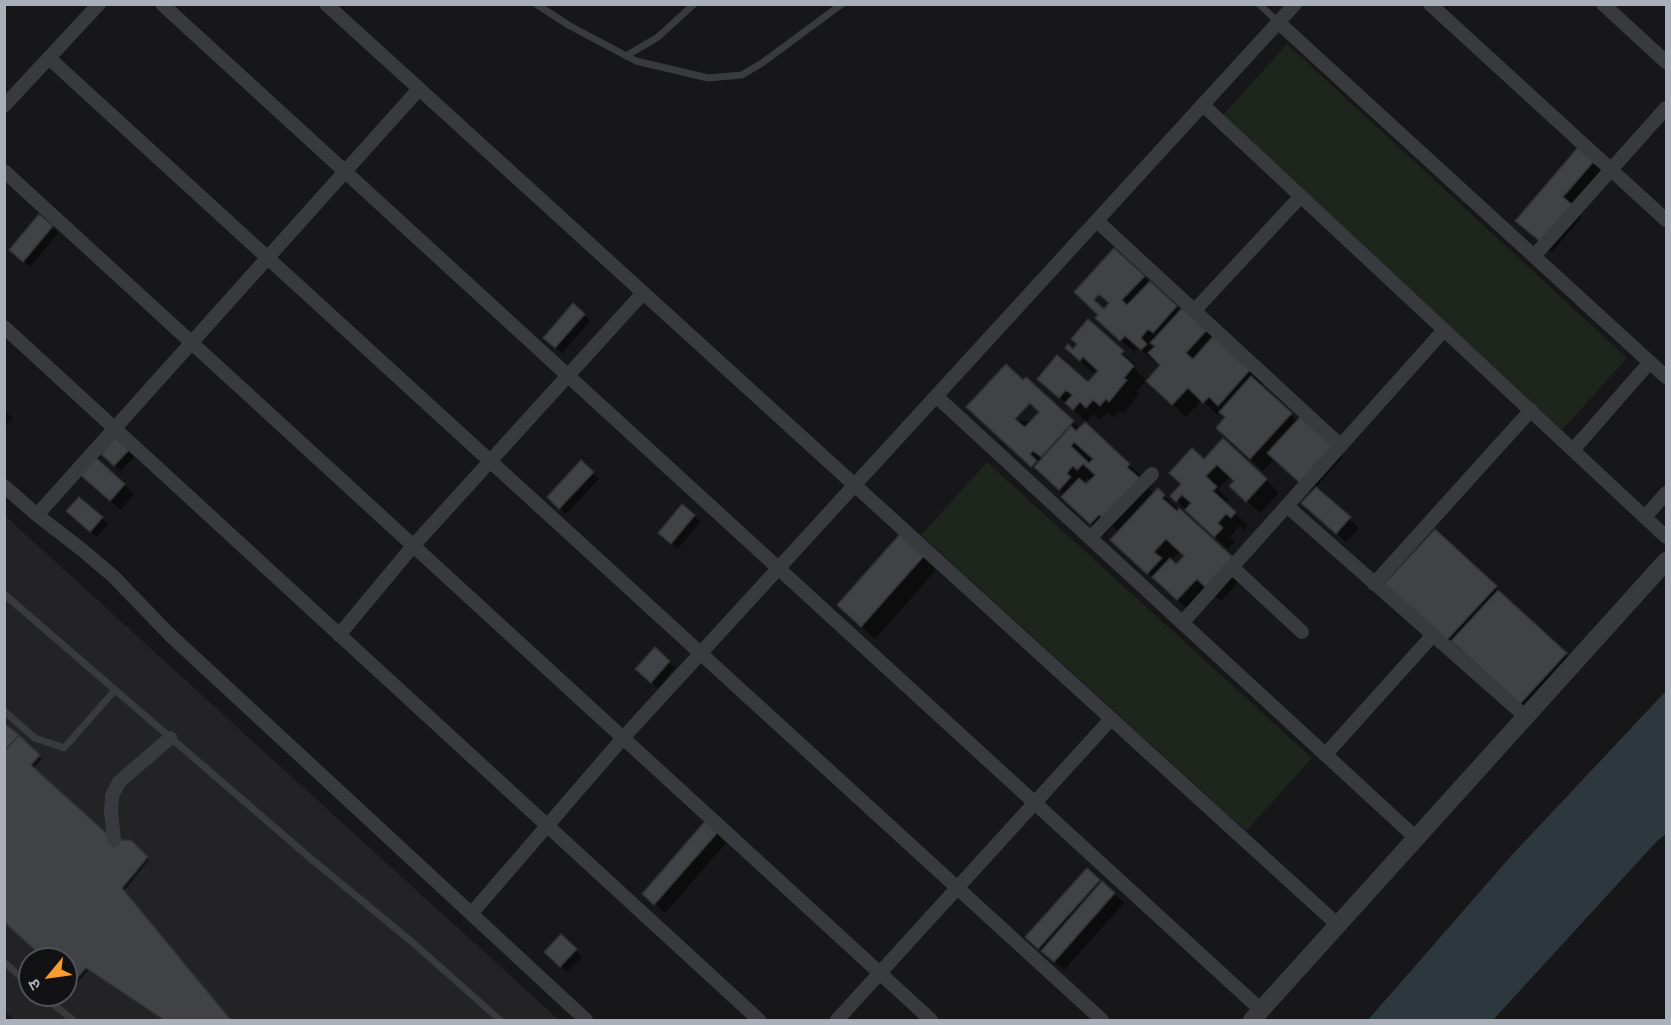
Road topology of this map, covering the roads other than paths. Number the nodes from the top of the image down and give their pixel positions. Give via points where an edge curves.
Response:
1 (99, 4) edge
2 (162, 4) edge
3 (326, 4) edge
4 (536, 4) edge
5 (694, 4) edge
6 (842, 4) edge
7 (1258, 4) edge
8 (1295, 4) edge
9 (1430, 4) edge
10 (1603, 4) edge
11 (1278, 22) junction
12 (626, 56) junction
13 (50, 59) junction
14 (1666, 62) edge
15 (419, 89) junction
16 (1203, 105) junction
17 (4, 106) edge
18 (1666, 108) edge
19 (1611, 170) junction
20 (4, 171) edge
21 (344, 172) junction
22 (1301, 196) junction
23 (1666, 220) edge
24 (1097, 221) junction
25 (1534, 256) junction
26 (267, 258) junction
27 (643, 293) junction
28 (1194, 311) junction
29 (4, 327) edge
30 (1444, 330) junction
31 (191, 343) junction
32 (1650, 362) junction
33 (568, 376) junction
34 (1666, 377) edge
35 (936, 396) junction
36 (1531, 410) junction
37 (115, 429) junction
38 (1341, 446) junction
39 (1573, 450) junction
40 (490, 461) junction
41 (1152, 474) dead end
42 (854, 485) junction
43 (4, 486) edge
44 (1666, 493) edge
45 (1287, 506) junction
46 (37, 515) junction
47 (1645, 517) junction
48 (1666, 537) edge
49 (1090, 538) junction
50 (413, 546) junction
51 (1666, 561) edge
52 (1232, 567) junction
53 (778, 568) junction
54 (1374, 584) junction
55 (4, 594) edge
56 (1182, 623) junction
57 (1302, 632) dead end
58 (339, 635) junction
59 (1433, 635) junction
60 (700, 653) junction
61 (115, 690) junction
62 (4, 711) edge
63 (1526, 717) junction
64 (1112, 719) junction
65 (170, 738) junction
66 (623, 738) junction
67 (1325, 754) junction
68 (1035, 803) junction
69 (546, 825) junction
70 (1416, 838) junction
71 (114, 840) dead end
72 (957, 888) junction
73 (471, 914) junction
74 (1338, 925) junction
75 (4, 962) edge
76 (880, 973) junction
77 (18, 974) edge
78 (57, 1007) edge
79 (1257, 1015) edge
80 (73, 1020) edge
81 (500, 1020) edge
82 (585, 1020) edge
83 (759, 1020) edge
84 (837, 1020) edge
85 (931, 1020) edge
86 (1102, 1020) edge

1 - 13 street
2 - 21 street
3 - 15 street
4 - 12 lane
5 - 12 lane via 658,37
6 - 12 lane via 742,75 708,78
7 - 11 lane
8 - 11 street
9 - 19 street
10 - 14 street
11 - 16 street
11 - 25 street
13 - 17 street
13 - 26 street
15 - 21 street
15 - 27 street
16 - 22 street
16 - 24 street
18 - 19 street
19 - 23 street
19 - 25 street
20 - 31 street
21 - 26 street
21 - 33 street
22 - 28 street
22 - 30 street
24 - 28 street
24 - 35 street
25 - 32 street
26 - 31 street
26 - 40 street
27 - 33 street
27 - 42 street
28 - 38 street
29 - 37 street
30 - 36 street
30 - 38 street
31 - 37 street
31 - 50 street
32 - 34 street
32 - 39 street
33 - 40 street
33 - 53 street
35 - 42 street
35 - 49 street
36 - 39 street
36 - 54 street
37 - 46 street
37 - 58 street
38 - 45 street
39 - 47 street
40 - 50 street
40 - 60 street
41 - 49 street
42 - 53 street
42 - 64 street
43 - 46 street
44 - 47 street
45 - 52 street
45 - 54 street
46 - 73 street via 113,576 170,635
47 - 48 street
49 - 56 street
50 - 58 street
50 - 66 street
51 - 63 street
52 - 56 street
52 - 57 street
53 - 60 street
53 - 68 street
54 - 59 street
55 - 61 lane
56 - 67 street
58 - 69 street
59 - 63 street
59 - 67 street
60 - 66 street
60 - 72 street
61 - 62 lane via 64,748 35,738
61 - 65 lane
63 - 70 street
64 - 68 street
64 - 74 street
65 - 71 street via 119,782 112,796
65 - 81 lane
66 - 69 street
66 - 76 street
67 - 70 street
68 - 72 street
68 - 79 street
69 - 73 street
69 - 83 street
70 - 74 street
72 - 76 street
72 - 86 street
73 - 82 street
74 - 79 street
75 - 77 lane
76 - 84 street
76 - 85 street
78 - 80 lane

